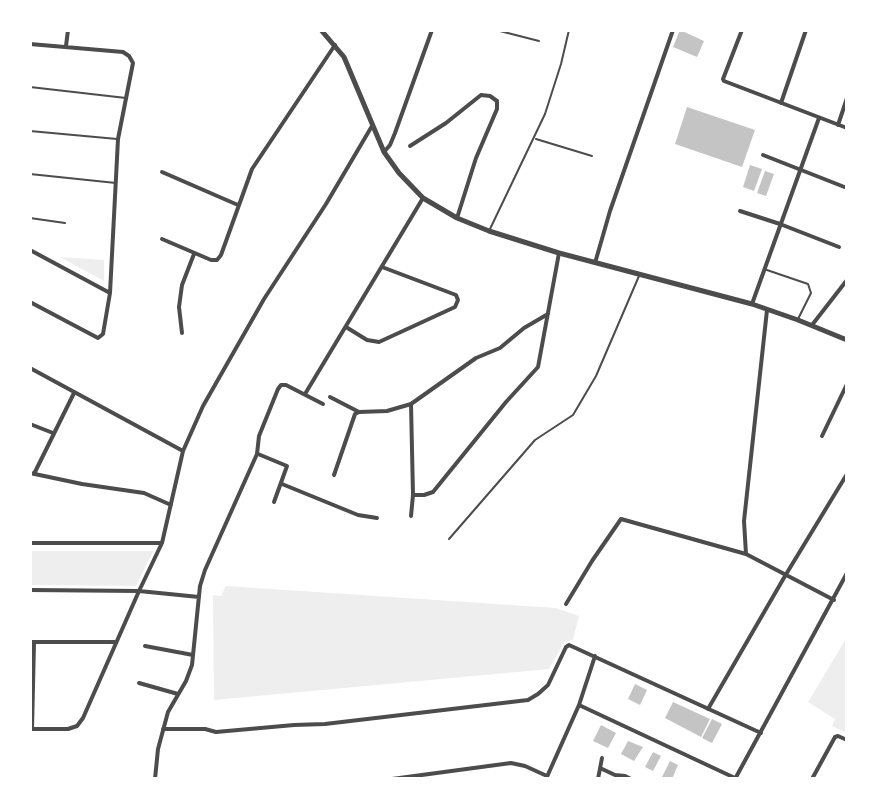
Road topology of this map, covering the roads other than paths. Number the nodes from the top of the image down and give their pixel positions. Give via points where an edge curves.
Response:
1 (68, 30) edge
2 (321, 30) edge
3 (432, 30) edge
4 (496, 30) edge
5 (569, 30) edge
6 (673, 30) edge
7 (742, 30) edge
8 (806, 30) edge
9 (329, 33) edge
10 (539, 41) dead end
11 (30, 44) edge
12 (335, 45) junction
13 (66, 46) junction
14 (30, 87) edge
15 (127, 98) junction
16 (847, 98) edge
17 (781, 104) junction
18 (819, 118) junction
19 (838, 125) junction
20 (372, 126) junction
21 (847, 128) edge
22 (30, 131) edge
23 (118, 139) junction
24 (535, 139) junction
25 (410, 146) dead end
26 (384, 152) junction
27 (763, 155) dead end
28 (592, 156) dead end
29 (799, 169) junction
30 (162, 172) dead end
31 (30, 174) edge
32 (117, 183) junction
33 (847, 188) edge
34 (423, 198) junction
35 (238, 205) junction
36 (740, 211) dead end
37 (30, 218) edge
38 (457, 218) junction
39 (65, 223) dead end
40 (780, 224) junction
41 (489, 231) junction
42 (162, 239) dead end
43 (839, 247) dead end
44 (30, 250) edge
45 (559, 253) junction
46 (195, 254) junction
47 (595, 263) junction
48 (382, 267) junction
49 (764, 269) junction
50 (640, 274) junction
51 (847, 280) edge
52 (110, 293) junction
53 (30, 302) edge
54 (752, 304) junction
55 (767, 310) junction
56 (548, 314) junction
57 (798, 320) junction
58 (812, 325) junction
59 (346, 327) junction
60 (182, 333) dead end
61 (847, 340) edge
62 (30, 368) edge
63 (847, 384) edge
64 (74, 393) junction
65 (305, 394) junction
66 (330, 397) dead end
67 (323, 404) dead end
68 (411, 404) junction
69 (359, 412) junction
70 (30, 424) edge
71 (53, 433) junction
72 (822, 436) dead end
73 (183, 451) junction
74 (257, 454) junction
75 (32, 474) edge
76 (847, 474) edge
77 (334, 475) dead end
78 (282, 484) junction
79 (413, 495) junction
80 (274, 502) dead end
81 (171, 505) junction
82 (411, 516) dead end
83 (377, 518) dead end
84 (449, 539) dead end
85 (30, 543) edge
86 (162, 543) junction
87 (746, 554) junction
88 (847, 573) edge
89 (785, 576) junction
90 (30, 590) edge
91 (139, 591) junction
92 (199, 597) junction
93 (834, 600) junction
94 (566, 604) dead end
95 (32, 642) edge
96 (117, 642) junction
97 (145, 646) dead end
98 (193, 655) junction
99 (595, 656) junction
100 (139, 683) dead end
101 (178, 694) junction
102 (579, 705) junction
103 (708, 709) junction
104 (31, 729) edge
105 (163, 729) junction
106 (761, 733) junction
107 (847, 740) edge
108 (602, 758) dead end
109 (600, 768) junction
110 (453, 770) junction
111 (547, 778) edge
112 (155, 779) edge
113 (392, 779) edge
114 (454, 779) edge
115 (598, 779) edge
116 (631, 779) edge
117 (735, 779) edge
118 (812, 779) edge

1 - 13 street
2 - 9 street
3 - 26 street
4 - 10 lane
5 - 24 lane
6 - 47 street
7 - 17 street via 723,79
8 - 17 street
9 - 12 street
11 - 13 street
12 - 20 street
12 - 35 street via 252,169
13 - 15 street via 129,56 133,63
14 - 15 lane
15 - 23 street
16 - 19 street
17 - 18 street
18 - 19 street
18 - 29 street
19 - 21 street
20 - 26 street
20 - 73 street via 264,299
22 - 23 lane
23 - 32 street
24 - 28 lane
24 - 41 lane
25 - 38 street via 481,95 497,101
26 - 34 street
27 - 29 street
29 - 33 street
29 - 40 street
30 - 35 street
31 - 32 lane
32 - 52 street
34 - 38 street
34 - 48 street
35 - 46 street via 217,260
36 - 40 street
37 - 39 lane
38 - 41 street
40 - 43 street
40 - 49 street
41 - 45 street
42 - 46 street
44 - 52 street
45 - 47 street
45 - 56 street
46 - 60 street via 182,285
47 - 50 street
48 - 59 street
48 - 59 street via 451,292 458,300 455,307 379,342
49 - 54 street
49 - 57 lane via 811,288
50 - 54 street
50 - 84 lane via 596,376 573,415 535,440
51 - 58 street
52 - 53 street via 98,338
54 - 55 street
55 - 57 street
55 - 87 street via 744,521
56 - 68 street
56 - 79 street via 538,367 433,492
57 - 58 street
58 - 61 street
59 - 65 street
62 - 64 street
63 - 72 street
64 - 71 street
64 - 73 street
65 - 67 street
65 - 74 street via 281,385 259,436
66 - 69 street
68 - 69 street
68 - 79 street
69 - 77 street
70 - 71 street
71 - 75 street
73 - 81 street
74 - 78 street via 287,466
74 - 92 street via 205,570
75 - 81 street via 144,493
76 - 89 street
78 - 80 street
78 - 83 street
79 - 82 street
81 - 86 street
85 - 86 street
86 - 91 street
87 - 89 street
87 - 94 street via 621,519
88 - 93 street
89 - 93 street
89 - 103 street
90 - 91 street
91 - 92 street
91 - 96 street
92 - 98 street
93 - 106 street
95 - 96 street
95 - 104 street
96 - 104 street via 77,726
97 - 98 street
98 - 101 street
99 - 102 street
99 - 103 street
99 - 105 street via 566,647 548,685 528,700 325,724 216,732
100 - 101 street
101 - 105 street
102 - 111 street
102 - 117 street
103 - 106 street
105 - 112 street
106 - 117 street
107 - 118 street via 835,737
108 - 109 street
109 - 115 street
109 - 116 street
110 - 111 street via 511,763
110 - 113 street
110 - 114 street

